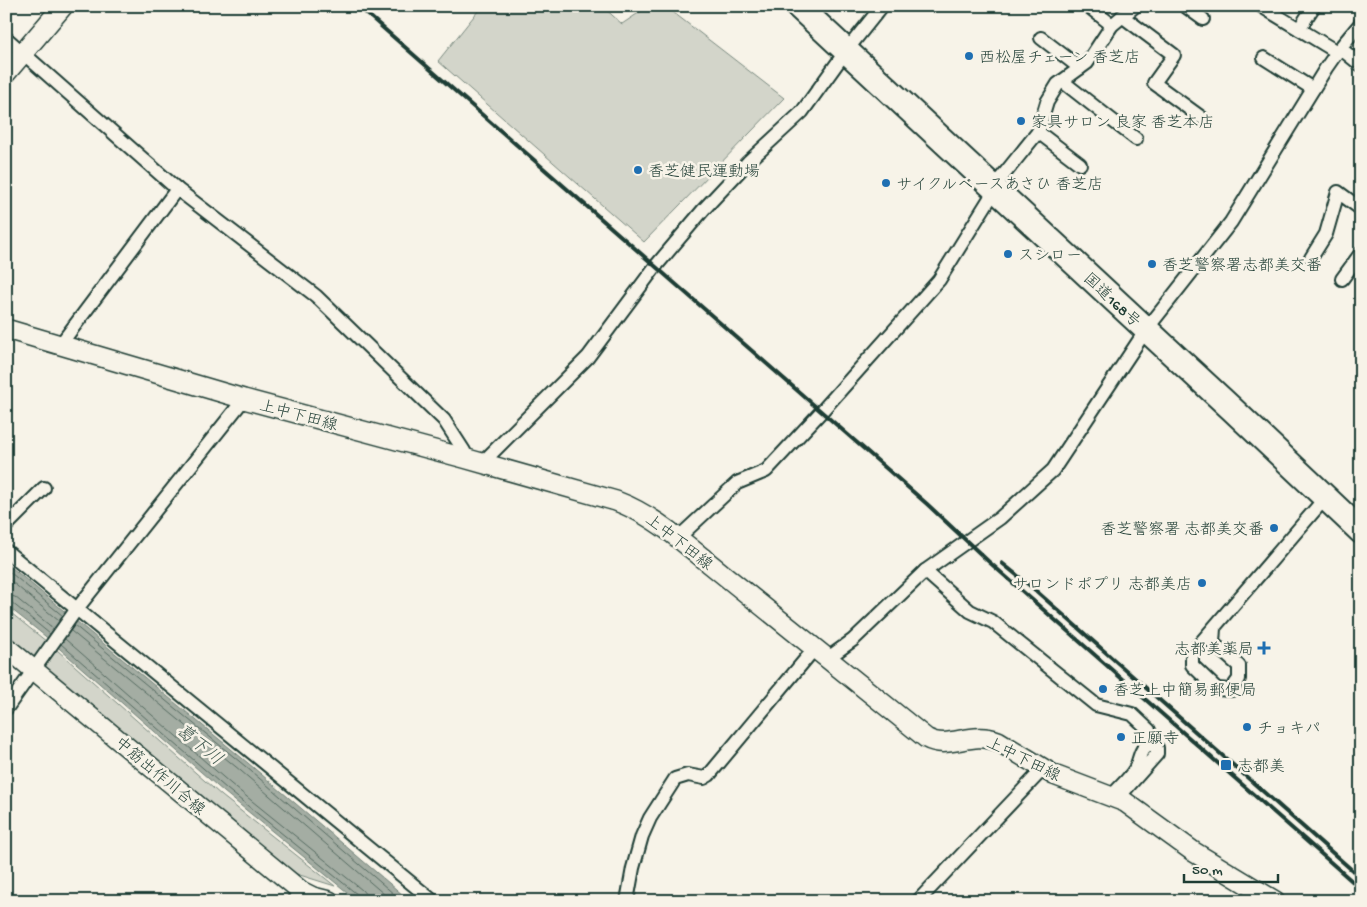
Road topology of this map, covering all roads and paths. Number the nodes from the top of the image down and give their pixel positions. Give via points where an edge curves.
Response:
1 (63, 6) edge
2 (798, 6) edge
3 (882, 6) edge
4 (1088, 6) edge
5 (1135, 6) edge
6 (1186, 6) edge
7 (1314, 6) edge
8 (1264, 7) edge
9 (1203, 19) dead end
10 (1117, 20) junction
11 (1361, 23) edge
12 (1299, 29) junction
13 (6, 38) edge
14 (1041, 38) dead end
15 (1338, 50) junction
16 (846, 51) junction
17 (24, 53) junction
18 (1264, 58) dead end
19 (1361, 65) edge
20 (1080, 68) junction
21 (6, 73) edge
22 (1062, 80) junction
23 (1313, 89) junction
24 (1202, 118) dead end
25 (1038, 132) junction
26 (1136, 138) dead end
27 (1080, 164) dead end
28 (177, 189) junction
29 (994, 189) junction
30 (1361, 209) edge
31 (1361, 253) edge
32 (1310, 258) dead end
33 (1342, 279) dead end
34 (6, 329) edge
35 (1146, 330) junction
36 (60, 345) junction
37 (244, 399) junction
38 (473, 460) junction
39 (44, 488) dead end
40 (1326, 497) junction
41 (6, 526) edge
42 (1361, 531) edge
43 (678, 538) junction
44 (6, 551) edge
45 (925, 571) junction
46 (75, 611) junction
47 (1214, 628) junction
48 (6, 647) edge
49 (821, 653) junction
50 (33, 669) junction
51 (6, 709) edge
52 (1043, 769) junction
53 (1115, 797) junction
54 (313, 899) edge
55 (433, 901) edge
56 (627, 901) edge
57 (918, 901) edge
58 (1275, 901) edge

1 - 17 main road
2 - 16 highway, 国道168号
3 - 16 street
4 - 10 street
5 - 10 street
6 - 9 street
7 - 12 street
8 - 12 street
10 - 20 street
10 - 24 street via 1174,55 1154,83
11 - 15 street
12 - 15 street
13 - 17 street
14 - 20 street
15 - 19 street
15 - 23 street
16 - 29 highway, 国道168号
16 - 38 street via 802,112 748,162 698,216 588,357
17 - 21 main road
17 - 28 street
18 - 23 street
20 - 22 street
22 - 25 street via 1047,102
22 - 26 street
23 - 35 street via 1231,222
25 - 27 street
25 - 29 street
28 - 36 street
28 - 38 street via 316,296 444,420
29 - 35 highway, 国道168号
29 - 43 street via 939,280 820,412 766,471 737,483
30 - 32 street via 1338,192 1326,234
31 - 33 street
34 - 36 main road, 上中下田線
35 - 40 highway, 国道168号
35 - 45 street via 1053,470 1000,518
36 - 37 main road, 上中下田線
37 - 38 main road, 上中下田線
37 - 46 street
38 - 43 main road, 上中下田線 via 616,501 637,509
39 - 41 street
40 - 42 highway, 国道168号
40 - 47 street
43 - 49 main road, 上中下田線
44 - 46 street
45 - 49 street via 853,640
45 - 53 street via 970,611 993,622 1096,705 1132,714 1149,730 1151,744 1157,748 1157,754
46 - 50 street
46 - 55 street
47 - 47 street via 1213,643 1239,666 1239,679 1231,690 1217,689 1192,665 1192,653
48 - 50 main road, 中筋出作川合線
49 - 52 main road, 上中下田線 via 934,742 989,738
49 - 56 street via 709,775 675,779 642,836
50 - 51 street
50 - 54 main road, 中筋出作川合線
52 - 53 main road, 上中下田線
52 - 57 street
53 - 58 main road, 上中下田線 via 1194,852

